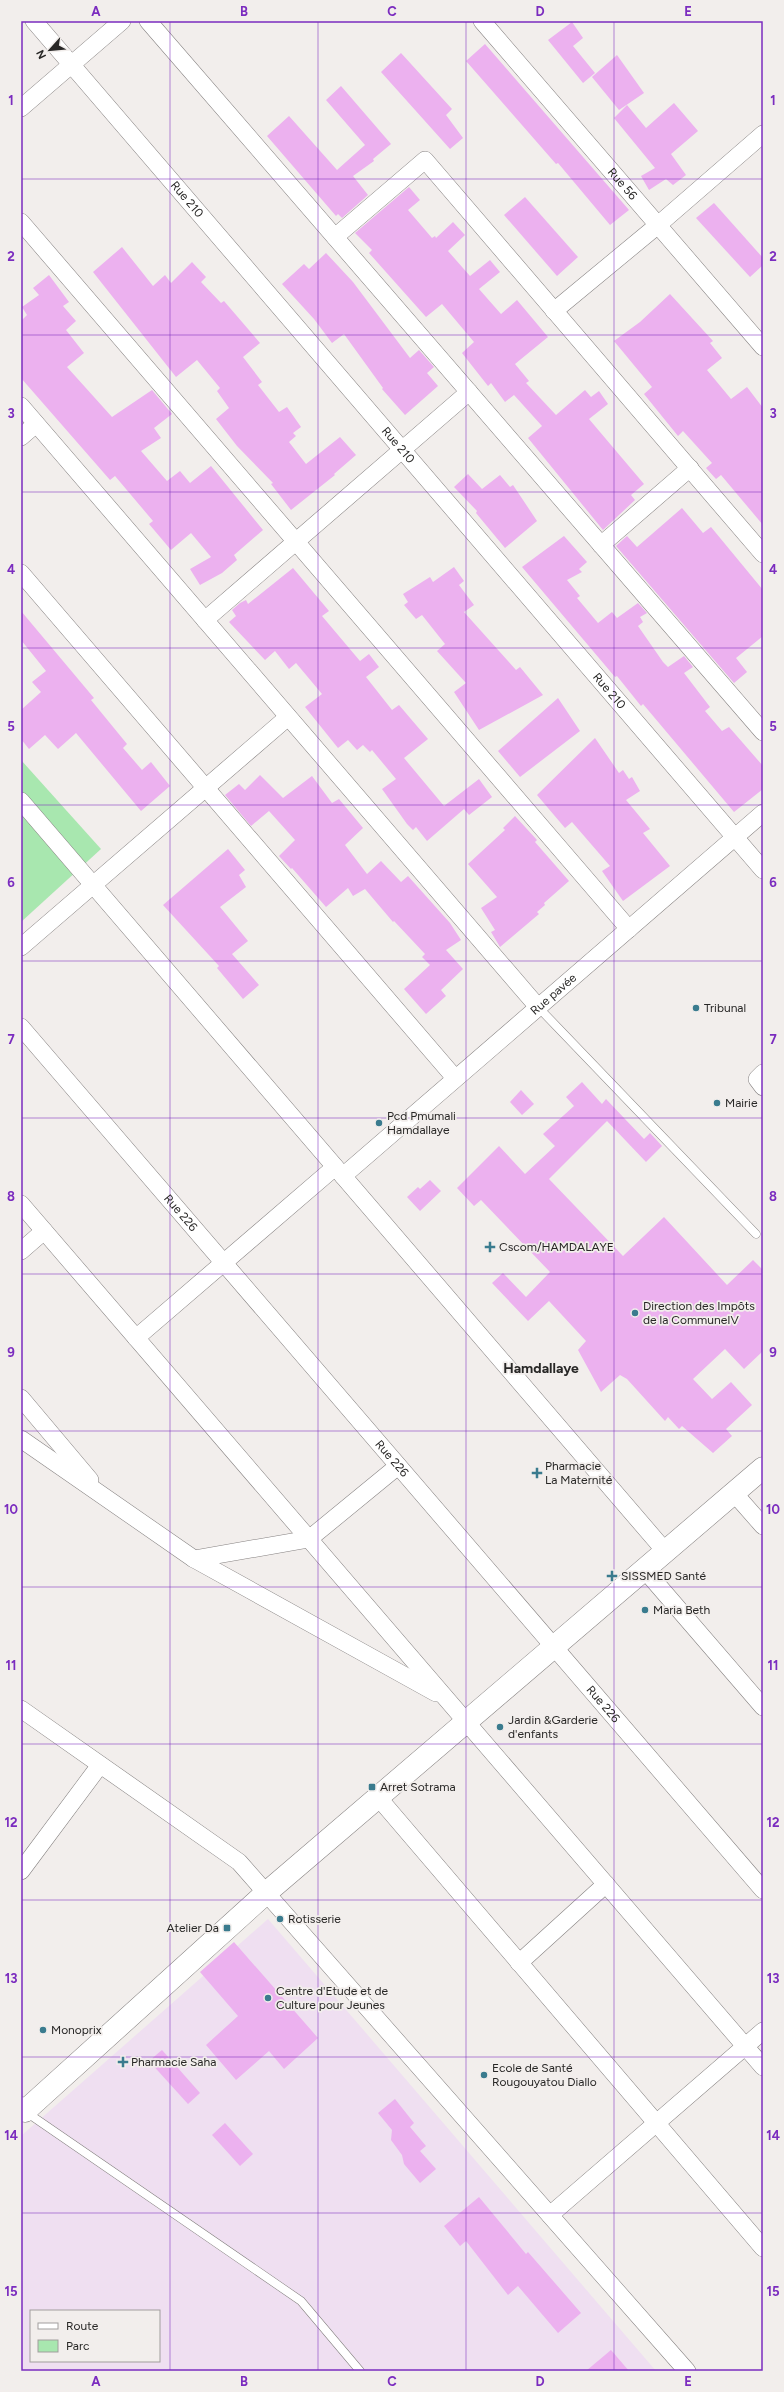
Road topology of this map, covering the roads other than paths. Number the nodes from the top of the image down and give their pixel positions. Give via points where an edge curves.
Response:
1 (34, 21) edge
2 (122, 21) edge
3 (148, 21) edge
4 (482, 21) edge
5 (71, 64) junction
6 (21, 108) edge
7 (763, 134) edge
8 (21, 222) edge
9 (658, 225) junction
10 (335, 237) junction
11 (554, 311) junction
12 (763, 347) edge
13 (469, 392) junction
14 (21, 406) edge
15 (36, 424) junction
16 (21, 437) edge
17 (402, 449) junction
18 (690, 468) junction
19 (295, 541) junction
20 (601, 545) junction
21 (763, 554) edge
22 (21, 573) edge
23 (205, 620) junction
24 (288, 717) junction
25 (763, 732) edge
26 (205, 788) junction
27 (21, 801) edge
28 (763, 812) edge
29 (735, 837) junction
30 (763, 870) edge
31 (93, 885) junction
32 (628, 929) junction
33 (21, 947) edge
34 (538, 1007) junction
35 (21, 1027) edge
36 (455, 1078) junction
37 (339, 1171) junction
38 (21, 1204) edge
39 (44, 1231) junction
40 (756, 1234) dead end
41 (21, 1251) edge
42 (224, 1263) junction
43 (136, 1338) junction
44 (21, 1398) edge
45 (21, 1439) edge
46 (398, 1466) junction
47 (763, 1468) edge
48 (734, 1493) junction
49 (106, 1498) junction
50 (763, 1526) edge
51 (309, 1539) junction
52 (665, 1551) junction
53 (194, 1559) junction
54 (644, 1569) junction
55 (553, 1646) junction
56 (446, 1699) junction
57 (763, 1707) edge
58 (21, 1709) edge
59 (466, 1721) junction
60 (100, 1764) junction
61 (377, 1796) junction
62 (21, 1871) edge
63 (606, 1884) junction
64 (763, 1890) edge
65 (266, 1892) junction
66 (519, 1963) junction
67 (763, 2031) edge
68 (745, 2046) junction
69 (763, 2067) edge
70 (22, 2111) edge
71 (656, 2123) junction
72 (550, 2215) junction
73 (763, 2248) edge
74 (360, 2371) edge
75 (687, 2371) edge

1 - 5 street, Rue 210
2 - 5 street
3 - 10 street
4 - 9 street, Rue 56
5 - 6 street
5 - 17 street, Rue 210
7 - 9 street
8 - 19 street
9 - 11 street
9 - 12 street, Rue 56
10 - 11 street via 424,160
10 - 13 street
11 - 18 street
13 - 17 street
13 - 20 street
14 - 15 street
15 - 16 street
15 - 23 street
17 - 19 street
17 - 29 street, Rue 210
18 - 20 street
18 - 21 street
19 - 23 street
19 - 32 street
20 - 25 street
22 - 26 street
23 - 24 street
24 - 26 street
24 - 34 street
26 - 31 street
26 - 36 street
27 - 31 street
28 - 29 street, Rue pavée
29 - 30 street, Rue 210
29 - 32 street, Rue pavée
31 - 33 street
31 - 37 street
32 - 34 street, Rue pavée
34 - 36 street, Rue pavée
34 - 40 lane
35 - 42 street, Rue 226
36 - 37 street, Rue pavée
37 - 42 street, Rue pavée
37 - 52 street
38 - 39 street
39 - 41 street
39 - 43 street
42 - 43 street, Rue pavée
42 - 46 street, Rue 226
43 - 51 street
44 - 49 street
45 - 49 street
46 - 51 street
46 - 55 street, Rue 226
47 - 48 street
48 - 50 street
48 - 52 street
49 - 53 street
51 - 53 street
51 - 56 street
52 - 54 street
53 - 56 street
54 - 55 street
54 - 57 street
55 - 59 street
55 - 64 street, Rue 226
56 - 59 street
58 - 60 street
59 - 61 street
59 - 63 street
60 - 62 street
60 - 65 street via 239,1862
61 - 65 street
61 - 66 street
63 - 66 street
63 - 68 street
65 - 70 street
65 - 72 street
66 - 71 street
67 - 68 street
68 - 69 street
68 - 71 street
70 - 74 lane via 301,2301
71 - 72 street
71 - 73 street
72 - 75 street

